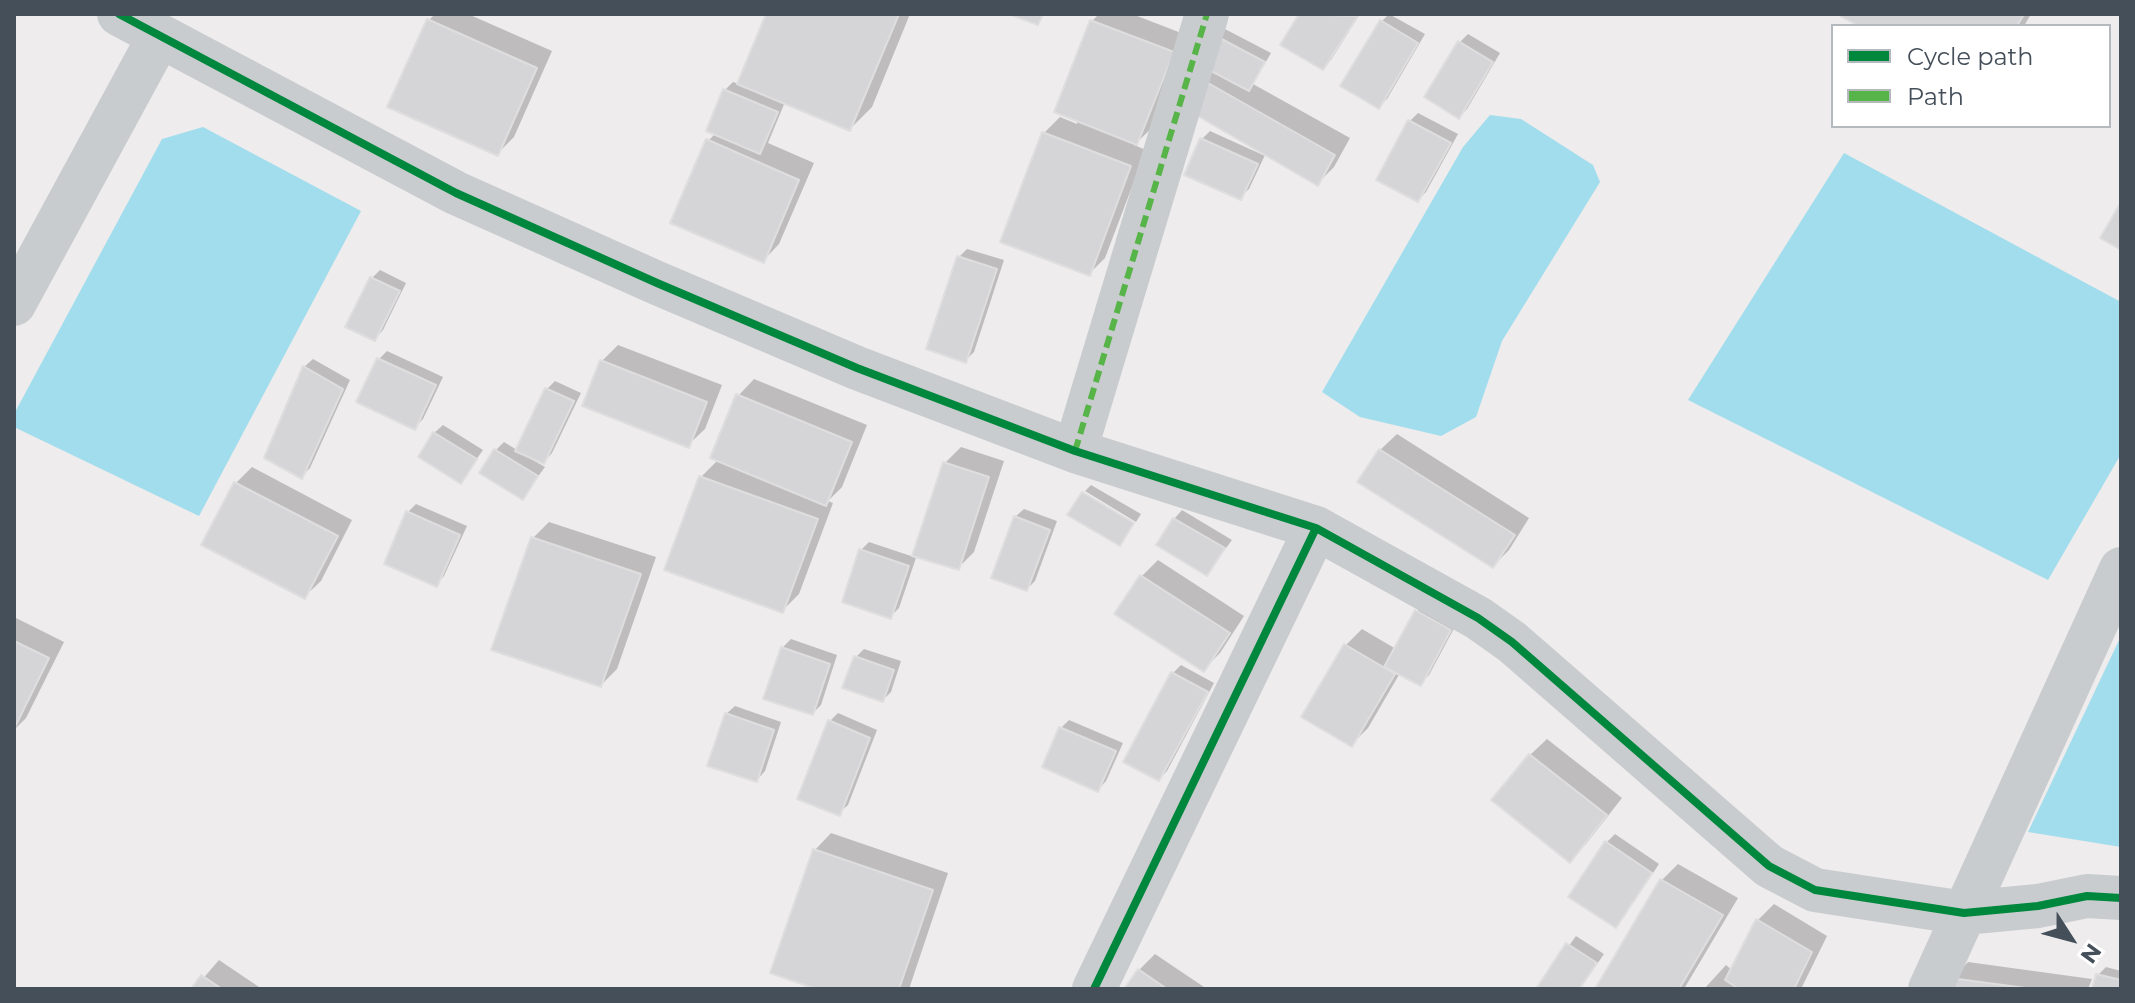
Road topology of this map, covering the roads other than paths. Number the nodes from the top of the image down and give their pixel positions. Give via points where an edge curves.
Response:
1 (119, 14) edge
2 (1207, 14) edge
3 (159, 37) junction
4 (14, 304) edge
5 (1075, 451) junction
6 (1316, 528) junction
7 (2121, 569) edge
8 (2121, 898) edge
9 (1964, 913) junction
10 (1094, 989) edge
11 (1930, 989) edge

1 - 3 street
2 - 5 street
3 - 4 street
3 - 5 street via 456,193 857,368
5 - 6 street
6 - 9 street via 1512,642 1769,866 1815,890
6 - 10 street
7 - 9 street
8 - 9 street via 2087,896
9 - 11 street

